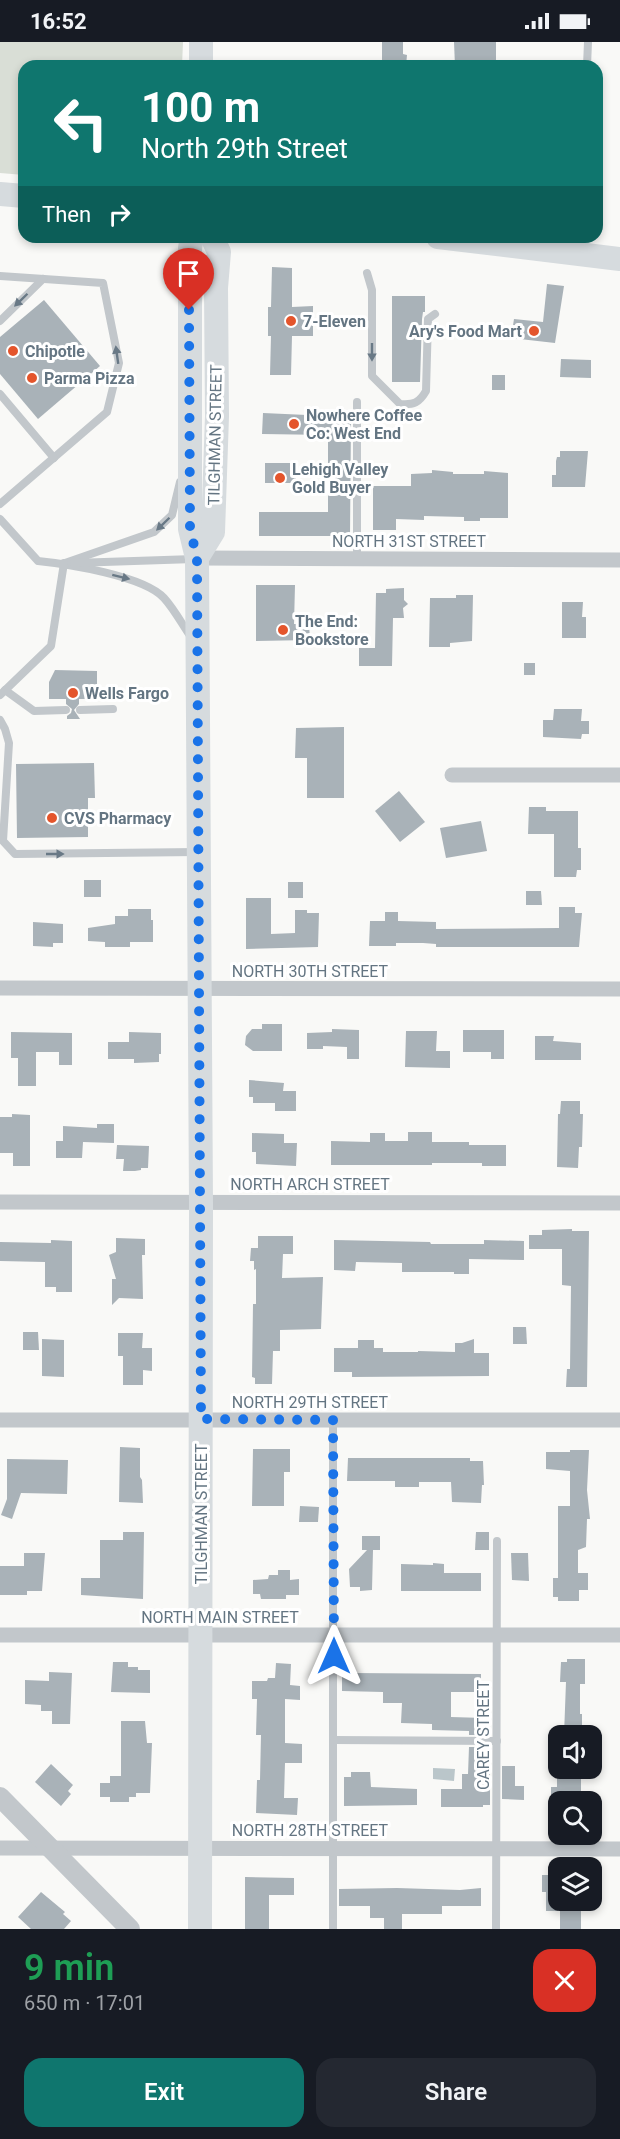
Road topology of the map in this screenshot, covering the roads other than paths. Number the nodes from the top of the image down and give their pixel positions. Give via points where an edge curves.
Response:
1 (201, 42) edge
2 (588, 42) edge
3 (201, 60) edge
4 (587, 60) edge
5 (0, 194) edge
6 (18, 196) edge
7 (190, 243) edge
8 (215, 243) edge
9 (504, 243) edge
10 (620, 259) edge
11 (367, 273) dead end
12 (0, 276) edge
13 (43, 279) junction
14 (435, 314) dead end
15 (0, 321) edge
16 (0, 394) edge
17 (357, 402) dead end
18 (189, 408) junction
19 (54, 458) junction
20 (0, 504) edge
21 (0, 519) edge
22 (197, 558) junction
23 (357, 559) junction
24 (620, 560) edge
25 (64, 563) junction
26 (197, 645) junction
27 (2, 692) edge
28 (113, 709) dead end
29 (80, 710) dead end
30 (66, 711) dead end
31 (0, 720) edge
32 (0, 739) edge
33 (9, 743) junction
34 (452, 775) dead end
35 (620, 775) edge
36 (2, 841) edge
37 (199, 852) junction
38 (201, 987) junction
39 (0, 988) edge
40 (620, 989) edge
41 (0, 1202) edge
42 (201, 1202) junction
43 (620, 1203) edge
44 (201, 1419) junction
45 (0, 1420) edge
46 (333, 1420) junction
47 (620, 1420) edge
48 (497, 1541) dead end
49 (0, 1635) edge
50 (201, 1635) junction
51 (334, 1635) junction
52 (497, 1635) junction
53 (620, 1635) edge
54 (334, 1740) junction
55 (497, 1741) junction
56 (0, 1797) edge
57 (0, 1848) edge
58 (50, 1848) junction
59 (201, 1848) junction
60 (333, 1848) junction
61 (496, 1849) junction
62 (620, 1849) edge
63 (130, 1929) edge
64 (200, 1929) edge
65 (333, 1929) edge
66 (496, 1929) edge

1 - 3 main road
2 - 4 lane
5 - 6 main road
7 - 18 main road, TILGHMAN STREET
8 - 22 main road, TILGHMAN STREET via 219,250 213,532
9 - 10 main road via 582,250
11 -> 14 lane via 372,290 372,375 400,404 414,405 426,391 428,319
12 - 13 lane
13 -> 15 lane
19 -> 13 lane via 107,412 119,363 103,283
16 - 19 lane
17 - 23 lane
18 - 22 main road, TILGHMAN STREET via 190,529
18 -> 25 lane via 180,486 172,515 154,532
19 - 20 lane
21 - 25 lane via 38,561
22 - 23 street, NORTH 31ST STREET
22 - 25 lane
22 - 26 main road, TILGHMAN STREET
23 - 24 street, NORTH 31ST STREET
25 -> 26 lane via 136,581 163,596
25 - 27 lane via 51,646
26 - 37 main road, TILGHMAN STREET
27 - 30 lane via 34,711
28 - 29 lane
31 - 33 lane
32 - 33 lane
33 - 36 lane
34 - 35 street
36 -> 37 lane via 15,854
37 - 38 main road, TILGHMAN STREET
38 - 39 street, NORTH 30TH STREET
38 - 40 street, NORTH 30TH STREET
38 - 42 main road, TILGHMAN STREET
41 - 42 street, NORTH ARCH STREET
42 - 43 street, NORTH ARCH STREET
42 - 44 main road, TILGHMAN STREET
44 - 45 street, NORTH 29TH STREET
44 - 46 street, NORTH 29TH STREET
44 - 50 main road, TILGHMAN STREET
46 - 47 street, NORTH 29TH STREET
46 - 51 lane
48 - 52 lane, CAREY STREET
49 - 50 street, NORTH MAIN STREET
50 - 51 street, NORTH MAIN STREET
50 - 59 main road, TILGHMAN STREET
51 - 52 street, NORTH MAIN STREET
51 - 54 lane
52 - 53 street, NORTH MAIN STREET
52 - 55 lane, CAREY STREET
54 - 55 lane
54 - 60 lane
55 - 61 lane, CAREY STREET
56 - 58 street
57 - 58 street, NORTH 28TH STREET
58 - 59 street, NORTH 28TH STREET
58 - 63 street
59 - 60 street, NORTH 28TH STREET
59 - 64 main road, TILGHMAN STREET
60 - 61 street, NORTH 28TH STREET
60 - 65 lane
61 - 62 street, NORTH 28TH STREET
61 - 66 lane, CAREY STREET

